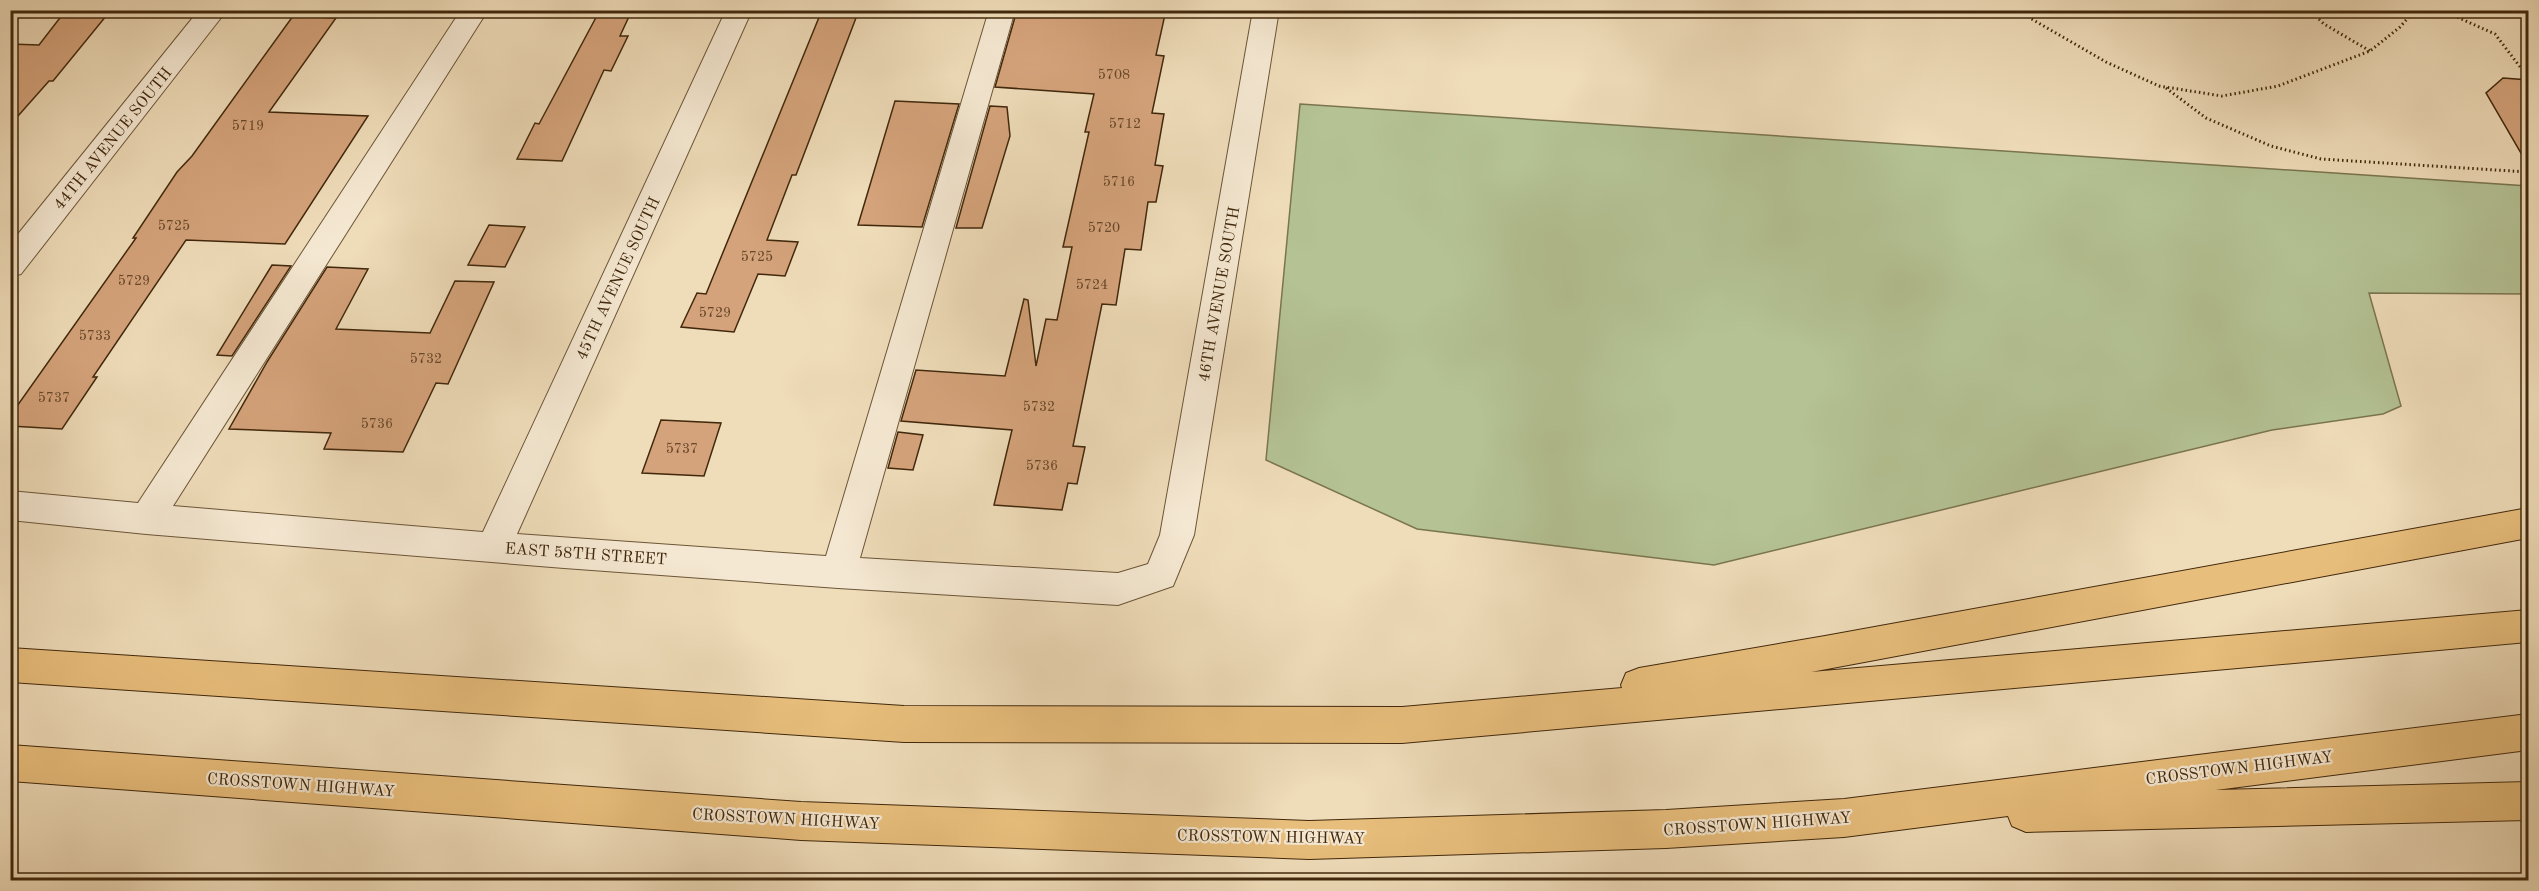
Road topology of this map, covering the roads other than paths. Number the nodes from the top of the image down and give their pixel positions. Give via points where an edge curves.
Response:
1 (214, 10) edge
2 (475, 10) edge
3 (739, 10) edge
4 (1002, 10) edge
5 (1266, 10) edge
6 (10, 266) edge
7 (10, 505) edge
8 (146, 519) junction
9 (2529, 523) edge
10 (494, 546) junction
11 (838, 573) junction
12 (1161, 575) joint
13 (2529, 626) edge
14 (10, 666) edge
15 (1402, 725) junction
16 (2529, 732) edge
17 (10, 763) edge
18 (2529, 801) edge
19 (1844, 818) junction

1 - 6 street, 44TH AVENUE SOUTH
2 - 8 street
3 - 10 street, 45TH AVENUE SOUTH
4 - 11 street
5 - 12 street, 46TH AVENUE SOUTH via 1177,535
7 - 8 street, EAST 58TH STREET
8 - 10 street, EAST 58TH STREET
9 - 15 highway via 1826,653
10 - 11 street, EAST 58TH STREET
11 - 12 street, EAST 58TH STREET via 1118,589
13 - 15 highway
14 - 15 highway via 904,724
16 - 19 highway, CROSSTOWN HIGHWAY
17 - 19 highway, CROSSTOWN HIGHWAY via 801,821 1309,840 1665,830
18 - 19 highway

